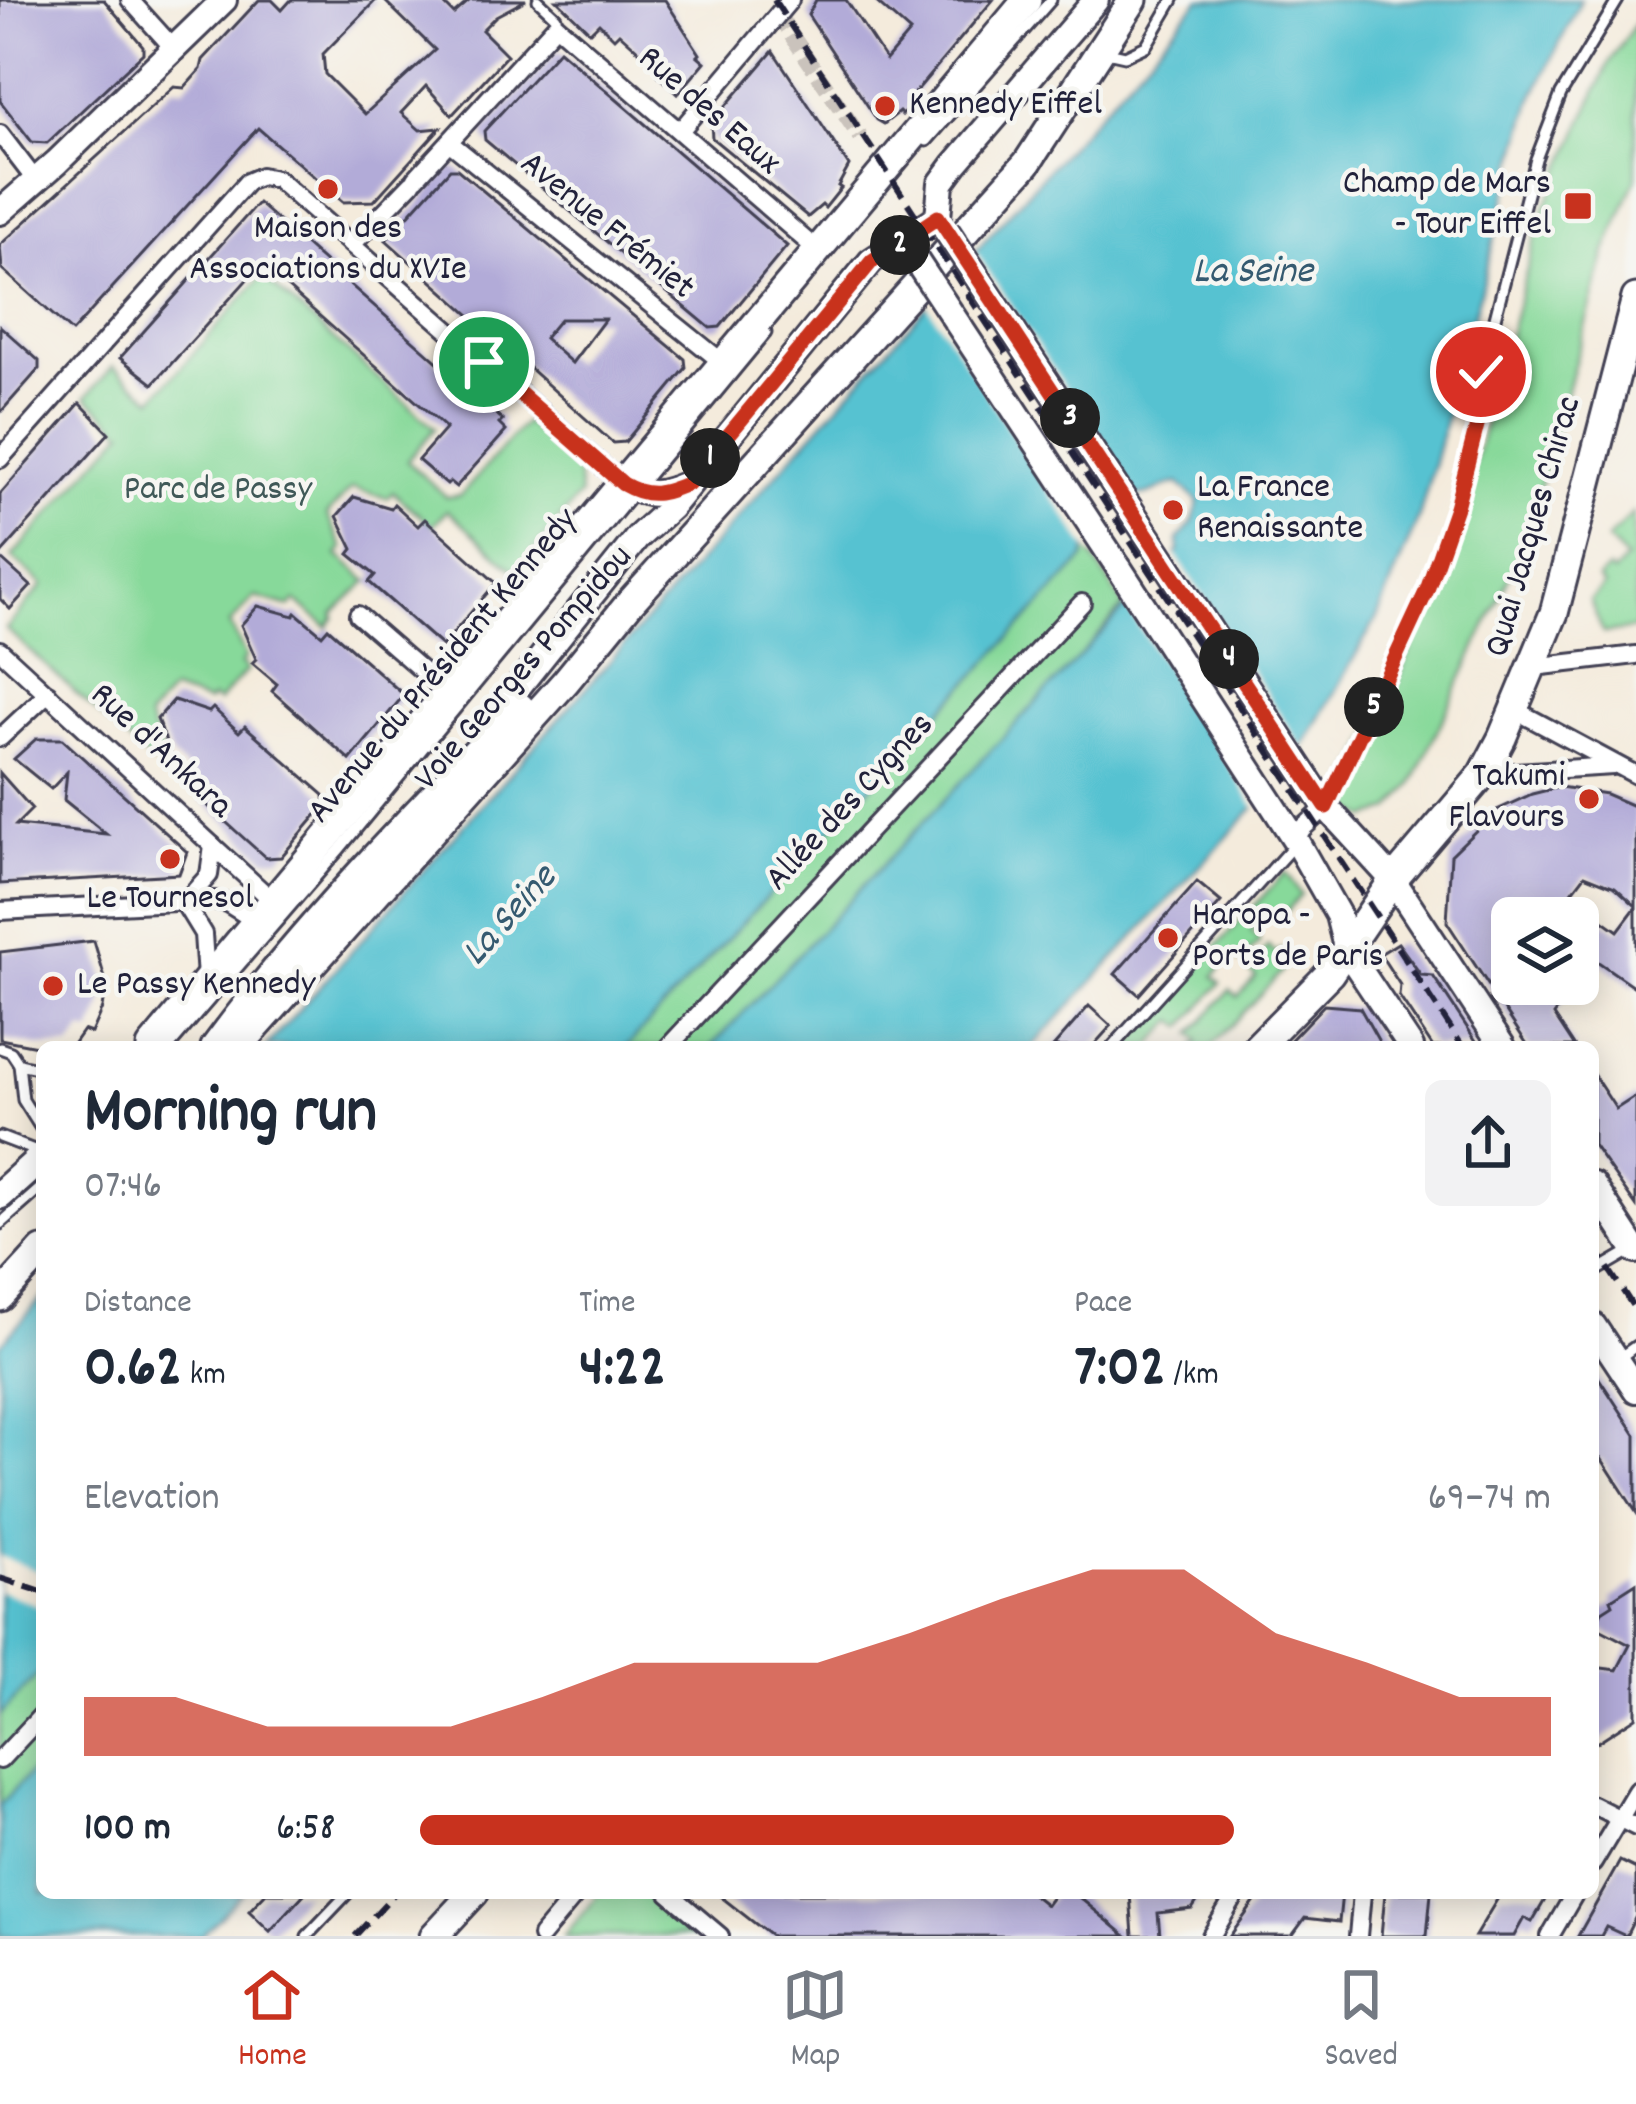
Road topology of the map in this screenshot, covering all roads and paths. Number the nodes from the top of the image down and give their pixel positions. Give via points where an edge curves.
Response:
1 (130, 0) edge
2 (224, 0) edge
3 (538, 0) edge
4 (790, 0) edge
5 (1027, 0) edge
6 (1051, 0) edge
7 (1096, 0) edge
8 (1133, 0) edge
9 (1173, 0) edge
10 (1618, 0) edge
11 (556, 26) junction
12 (175, 50) junction
13 (1102, 50) junction
14 (680, 131) junction
15 (0, 134) edge
16 (450, 143) junction
17 (36, 181) junction
18 (0, 212) edge
19 (942, 224) junction
20 (352, 245) junction
21 (817, 250) junction
22 (907, 252) junction
23 (1636, 298) edge
24 (722, 362) junction
25 (0, 459) edge
26 (689, 483) junction
27 (630, 488) junction
28 (1082, 603) dead end
29 (628, 605) junction
30 (358, 615) dead end
31 (0, 650) edge
32 (1636, 655) edge
33 (1534, 667) junction
34 (48, 693) junction
35 (448, 693) junction
36 (1515, 710) junction
37 (0, 738) edge
38 (1614, 766) junction
39 (1483, 774) junction
40 (1636, 775) edge
41 (441, 787) junction
42 (1322, 800) junction
43 (1296, 841) junction
44 (213, 846) junction
45 (1393, 880) junction
46 (184, 903) junction
47 (0, 911) edge
48 (268, 917) junction
49 (304, 937) junction
50 (1346, 950) junction
51 (206, 985) junction
52 (156, 1041) edge
53 (174, 1041) edge
54 (220, 1041) edge
55 (243, 1041) edge
56 (674, 1041) edge
57 (1117, 1041) edge
58 (1263, 1041) edge
59 (1407, 1041) edge
60 (1498, 1041) edge
61 (0, 1048) edge
62 (19, 1064) junction
63 (36, 1068) edge
64 (36, 1121) edge
65 (0, 1136) edge
66 (36, 1152) edge
67 (36, 1161) edge
68 (36, 1192) edge
69 (1599, 1194) edge
70 (0, 1195) edge
71 (0, 1224) edge
72 (1635, 1250) edge
73 (36, 1258) edge
74 (1599, 1270) edge
75 (0, 1297) edge
76 (1599, 1330) edge
77 (1626, 1353) edge
78 (1636, 1390) edge
79 (36, 1721) edge
80 (0, 1760) edge
81 (1636, 1791) edge
82 (1599, 1808) edge
83 (1628, 1823) edge
84 (1599, 1856) edge
85 (342, 1899) edge
86 (468, 1899) edge
87 (572, 1899) edge
88 (676, 1899) edge
89 (1233, 1899) edge
90 (1361, 1899) edge
91 (1572, 1899) edge
92 (1221, 1915) junction
93 (307, 1936) edge
94 (434, 1936) edge
95 (541, 1936) edge
96 (720, 1936) edge
97 (1195, 1936) edge
98 (1211, 1936) edge
99 (1358, 1936) edge
100 (1550, 1936) edge

1 - 12 street
2 - 12 main road
3 - 11 lane
4 - 14 street
5 - 21 main road, Avenue du Président Kennedy
6 - 27 lane, Avenue du Président Kennedy
7 - 19 main road via 941,183
8 - 13 main road, Voie Georges Pompidou
9 - 13 lane via 1134,55
10 - 42 lane via 1561,94 1536,160 1456,507 1409,633
11 - 14 street, Rue des Eaux
11 - 16 street
12 - 17 main road
13 - 29 main road, Voie Georges Pompidou via 1028,163
14 - 21 street, Rue des Eaux
15 - 17 street
16 - 20 street
16 - 24 street, Avenue Frémiet
17 - 18 main road
19 - 22 main road
19 - 42 main road, bridge
20 - 25 street via 277,179 247,182
20 - 27 street
21 - 24 main road, Avenue du Président Kennedy
22 - 26 main road via 872,261
22 - 43 main road, bridge
23 - 33 main road, Quai Jacques Chirac
24 - 27 main road, Avenue du Président Kennedy
26 - 27 main road via 662,495
26 - 41 main road via 543,652
27 - 35 main road, Avenue du Président Kennedy
27 - 48 lane, Avenue du Président Kennedy
28 - 56 street, Allée des Cygnes
29 - 41 main road
29 - 55 main road, Voie Georges Pompidou
30 - 35 street
31 - 34 street, Rue d'Ankara
32 - 33 street
33 - 36 main road, Quai Jacques Chirac
34 - 37 street
34 - 44 street, Rue d'Ankara
35 - 48 main road, Avenue du Président Kennedy
36 - 38 street
36 - 39 main road, Quai Jacques Chirac
38 - 39 street
38 - 40 street
39 - 45 main road, Quai Jacques Chirac
41 - 49 main road
42 - 43 street
42 - 45 main road
43 - 50 main road via 1339,915
43 - 57 lane
44 - 46 street via 209,875
44 - 48 street, Rue d'Ankara
45 - 50 main road, Quai Jacques Chirac
45 - 60 main road
46 - 47 street
46 - 48 street via 227,903
46 - 51 street via 202,934
48 - 49 main road
48 - 51 main road, Avenue du Président Kennedy
48 - 53 lane, Avenue du Président Kennedy
49 - 54 main road
50 - 58 main road, Quai Jacques Chirac
50 - 59 main road
51 - 52 main road, Avenue du Président Kennedy
61 - 62 lane
62 - 63 lane
62 - 64 lane via 23,1100
65 - 66 lane
67 - 70 main road
68 - 71 lane
69 - 72 main road
72 - 74 lane
73 - 75 main road
76 - 77 main road
77 - 78 main road
79 - 80 street
81 - 83 street
82 - 83 street
83 - 84 street
85 - 93 lane
86 - 94 main road
87 - 95 street
88 - 96 street
89 - 92 street
90 - 99 street
91 - 100 street
92 - 97 street
92 - 98 street

